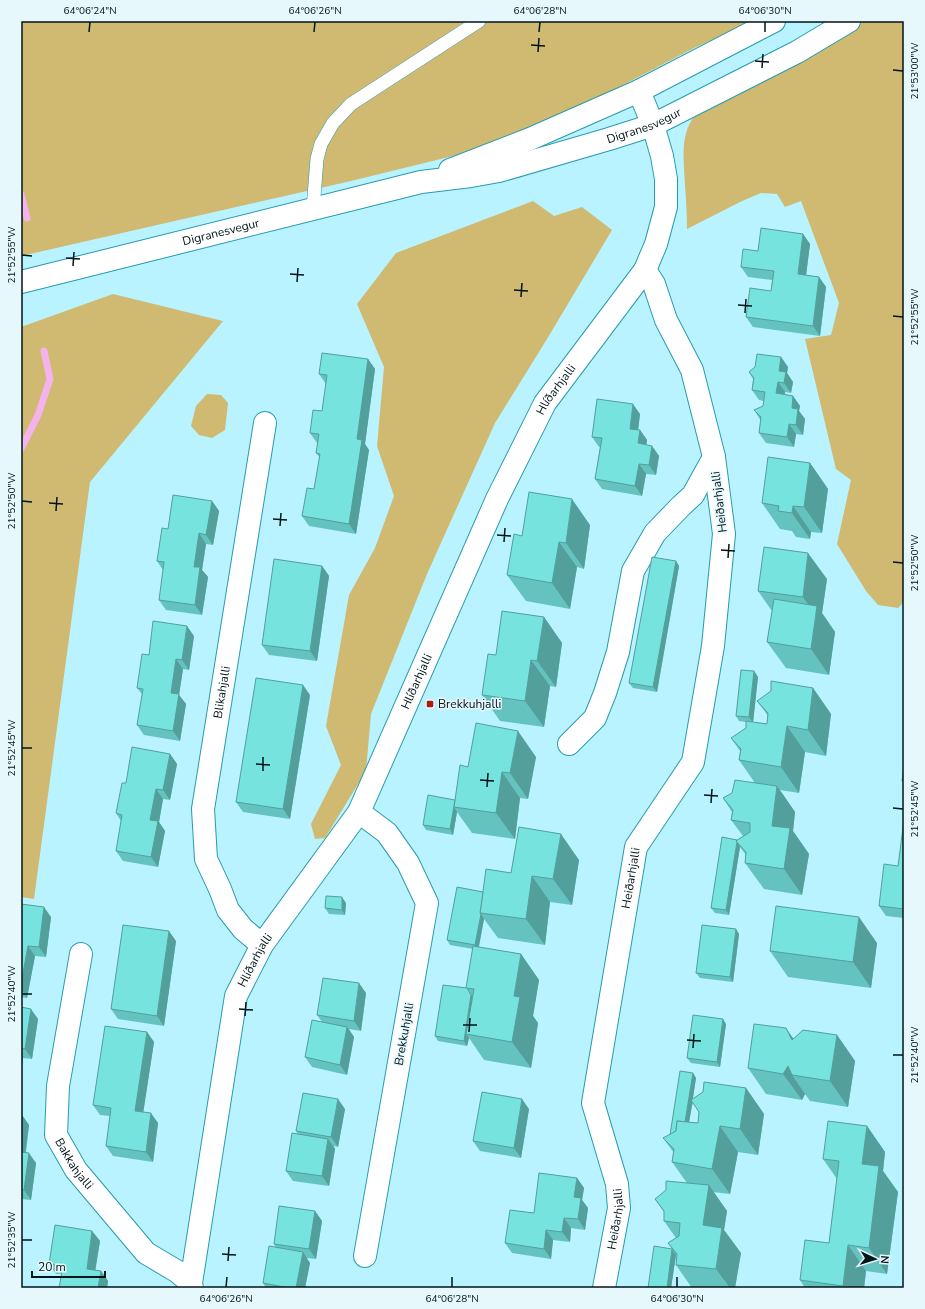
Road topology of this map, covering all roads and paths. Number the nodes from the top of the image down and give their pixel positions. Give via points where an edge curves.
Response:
1 (479, 21) edge
2 (774, 21) edge
3 (849, 21) edge
4 (639, 91) junction
5 (653, 125) junction
6 (421, 182) junction
7 (313, 209) junction
8 (645, 270) junction
9 (21, 282) edge
10 (264, 423) dead end
11 (714, 457) junction
12 (569, 744) dead end
13 (359, 812) junction
14 (262, 945) junction
15 (81, 954) dead end
16 (365, 1256) dead end
17 (192, 1285) edge
18 (604, 1288) edge

1 - 7 lane via 351,104 332,123 321,144 317,159
2 - 4 street, Digranesvegur
3 - 5 street, Digranesvegur via 797,52
4 - 5 street, Hlíðarhjalli
4 - 6 street, Digranesvegur via 530,139
5 - 6 street, Digranesvegur via 499,171
5 - 8 street, Hlíðarhjalli via 665,172 666,207 656,244
6 - 7 street, Digranesvegur
7 - 9 street, Digranesvegur
8 - 11 street, Heiðarhjalli via 654,284 666,320 692,370
8 - 13 street, Hlíðarhjalli via 545,403 497,499
10 - 14 street, Blikahjalli via 203,809 206,859 228,910 243,929
11 - 12 street, Heiðarhjalli via 693,495 655,533 633,571 618,652 605,693 595,718
11 - 18 street, Heiðarhjalli via 724,534 713,646 693,762 636,847 593,1103 617,1184 618,1208
13 - 14 street, Hlíðarhjalli
13 - 16 street, Brekkuhjalli via 387,833 408,863 427,903
14 - 17 street, Hlíðarhjalli via 236,996
15 - 17 street, Bakkahjalli via 58,1086 56,1135 76,1170 146,1253 178,1272

